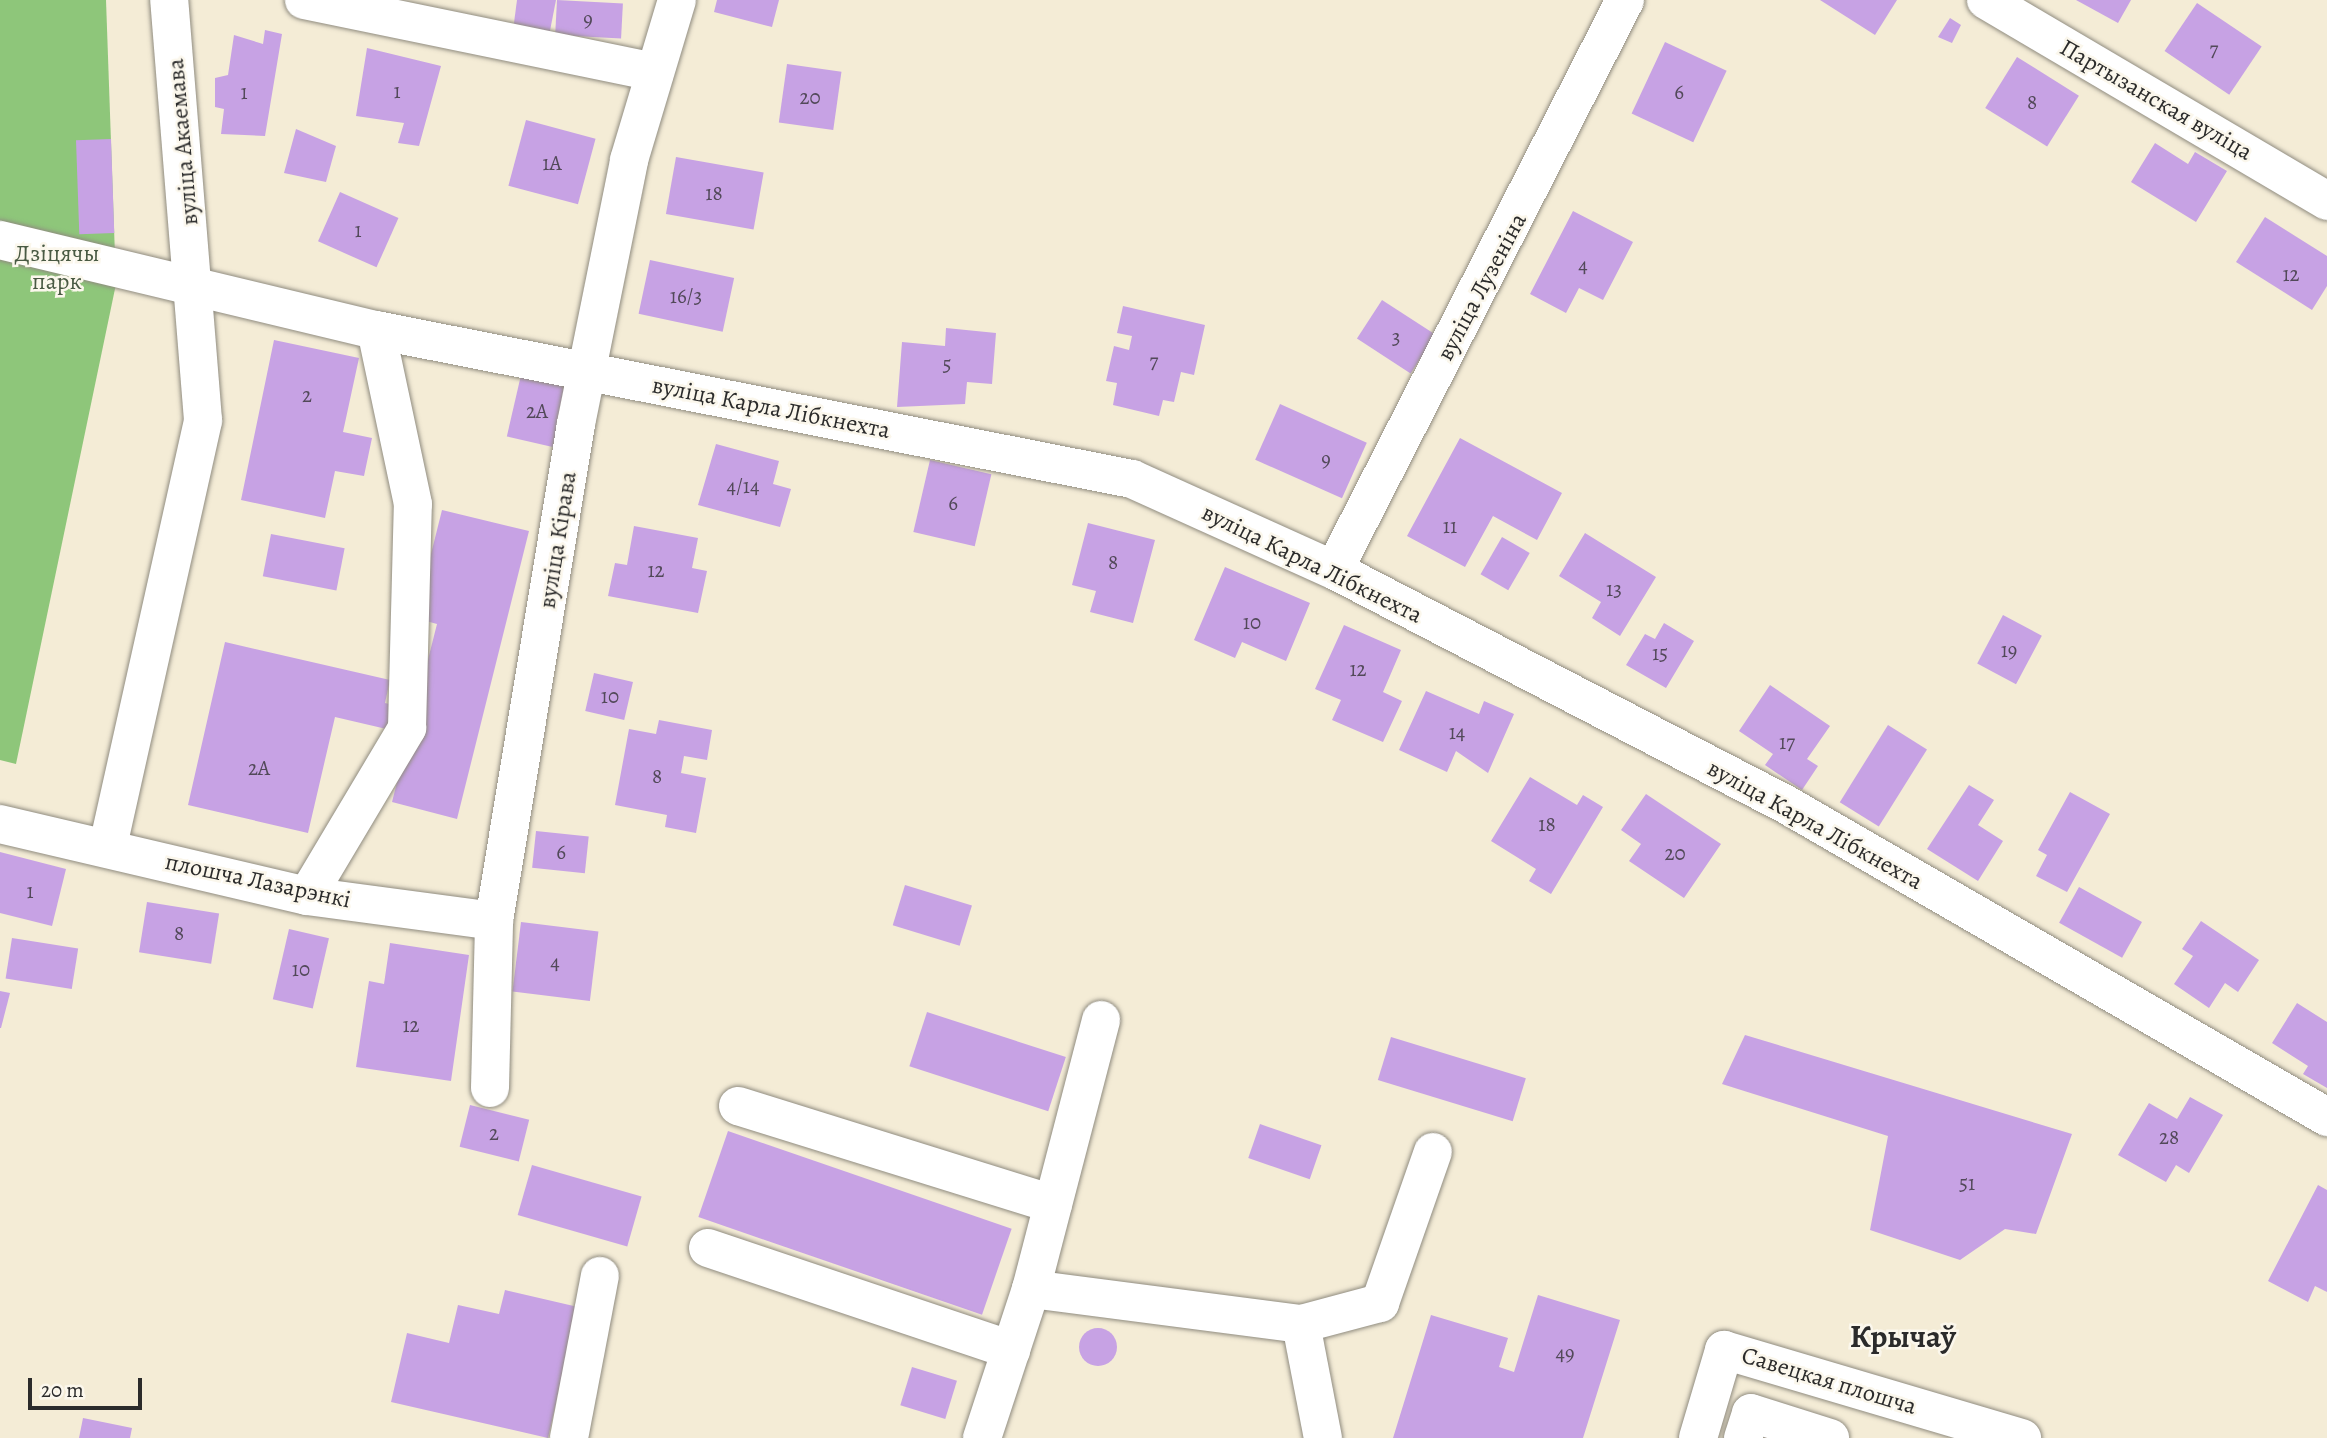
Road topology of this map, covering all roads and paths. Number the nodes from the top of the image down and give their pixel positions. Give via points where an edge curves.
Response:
1 (170, 0) edge
2 (304, 0) edge
3 (677, 0) edge
4 (1625, 0) edge
5 (1986, 0) edge
6 (655, 72) junction
7 (2327, 201) edge
8 (0, 240) edge
9 (196, 284) junction
10 (376, 330) junction
11 (585, 372) junction
12 (1334, 570) junction
13 (0, 824) edge
14 (107, 846) junction
15 (307, 896) junction
16 (494, 921) junction
17 (1101, 1020) dead end
18 (490, 1088) dead end
19 (738, 1106) dead end
20 (2327, 1117) edge
21 (1433, 1152) dead end
22 (1053, 1204) junction
23 (708, 1248) dead end
24 (600, 1276) dead end
25 (1031, 1289) junction
26 (1301, 1324) junction
27 (1011, 1350) junction
28 (569, 1438) edge
29 (982, 1438) edge
30 (1323, 1438) edge
31 (1698, 1438) edge
32 (1743, 1438) edge
33 (1830, 1438) edge
34 (2022, 1438) edge

1 - 9 street, вуліца Акаемава
2 - 6 street
3 - 6 street, вуліца Кірава
4 - 12 street, вуліца Лузеніна
5 - 7 street, Партызанская вуліца
6 - 11 street, вуліца Кірава via 629,160
8 - 9 street, вуліца Карла Лібкнехта
9 - 10 street, вуліца Карла Лібкнехта
9 - 14 street, вуліца Акаемава via 203,420
10 - 11 street, вуліца Карла Лібкнехта
10 - 15 street via 413,504 407,728
11 - 12 street, вуліца Карла Лібкнехта via 1132,479
11 - 16 street, вуліца Кірава
12 - 20 street, вуліца Карла Лібкнехта via 1787,805
13 - 14 street, плошча Лазарэнкі
14 - 15 street, плошча Лазарэнкі
15 - 16 street, плошча Лазарэнкі
16 - 18 street, вуліца Кірава
17 - 22 street
19 - 22 street
21 - 26 street via 1380,1303
22 - 25 street
23 - 27 street
24 - 28 street
25 - 26 street
25 - 27 street
26 - 30 street
27 - 29 street
31 - 34 street, Савецкая плошча via 1724,1350
32 - 33 street via 1751,1413

